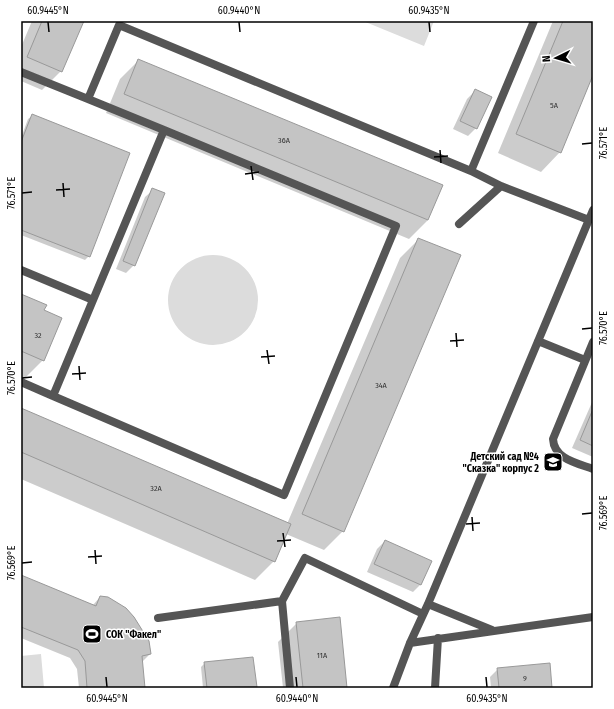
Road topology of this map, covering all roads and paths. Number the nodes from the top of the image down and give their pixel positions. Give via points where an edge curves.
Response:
1 (534, 21) edge
2 (120, 23) edge
3 (21, 72) edge
4 (88, 99) junction
5 (164, 130) junction
6 (471, 172) junction
7 (501, 186) junction
8 (593, 210) edge
9 (588, 220) junction
10 (459, 224) dead end
11 (21, 270) edge
12 (93, 300) junction
13 (538, 341) junction
14 (593, 342) edge
15 (585, 360) junction
16 (21, 382) edge
17 (53, 396) junction
18 (593, 469) edge
19 (282, 601) junction
20 (428, 604) junction
21 (423, 614) junction
22 (593, 617) edge
23 (158, 618) dead end
24 (494, 630) junction
25 (438, 638) junction
26 (410, 643) junction
27 (290, 688) edge
28 (393, 688) edge
29 (435, 688) edge

1 - 6 lane
2 - 4 lane
2 - 6 lane
3 - 4 lane
4 - 5 lane
5 - 12 lane
5 - 17 lane via 396,226 284,495
6 - 7 lane
7 - 9 lane
7 - 10 lane
8 - 9 lane
9 - 13 lane
11 - 12 lane
12 - 17 lane
13 - 15 lane
13 - 20 lane
14 - 15 lane
15 - 18 lane via 555,432 553,446 562,456
16 - 17 lane
19 - 21 lane via 305,558
19 - 23 lane
19 - 27 lane
20 - 21 lane
20 - 24 lane
21 - 26 lane
22 - 24 lane
24 - 25 lane
25 - 26 lane
25 - 29 lane
26 - 28 lane

